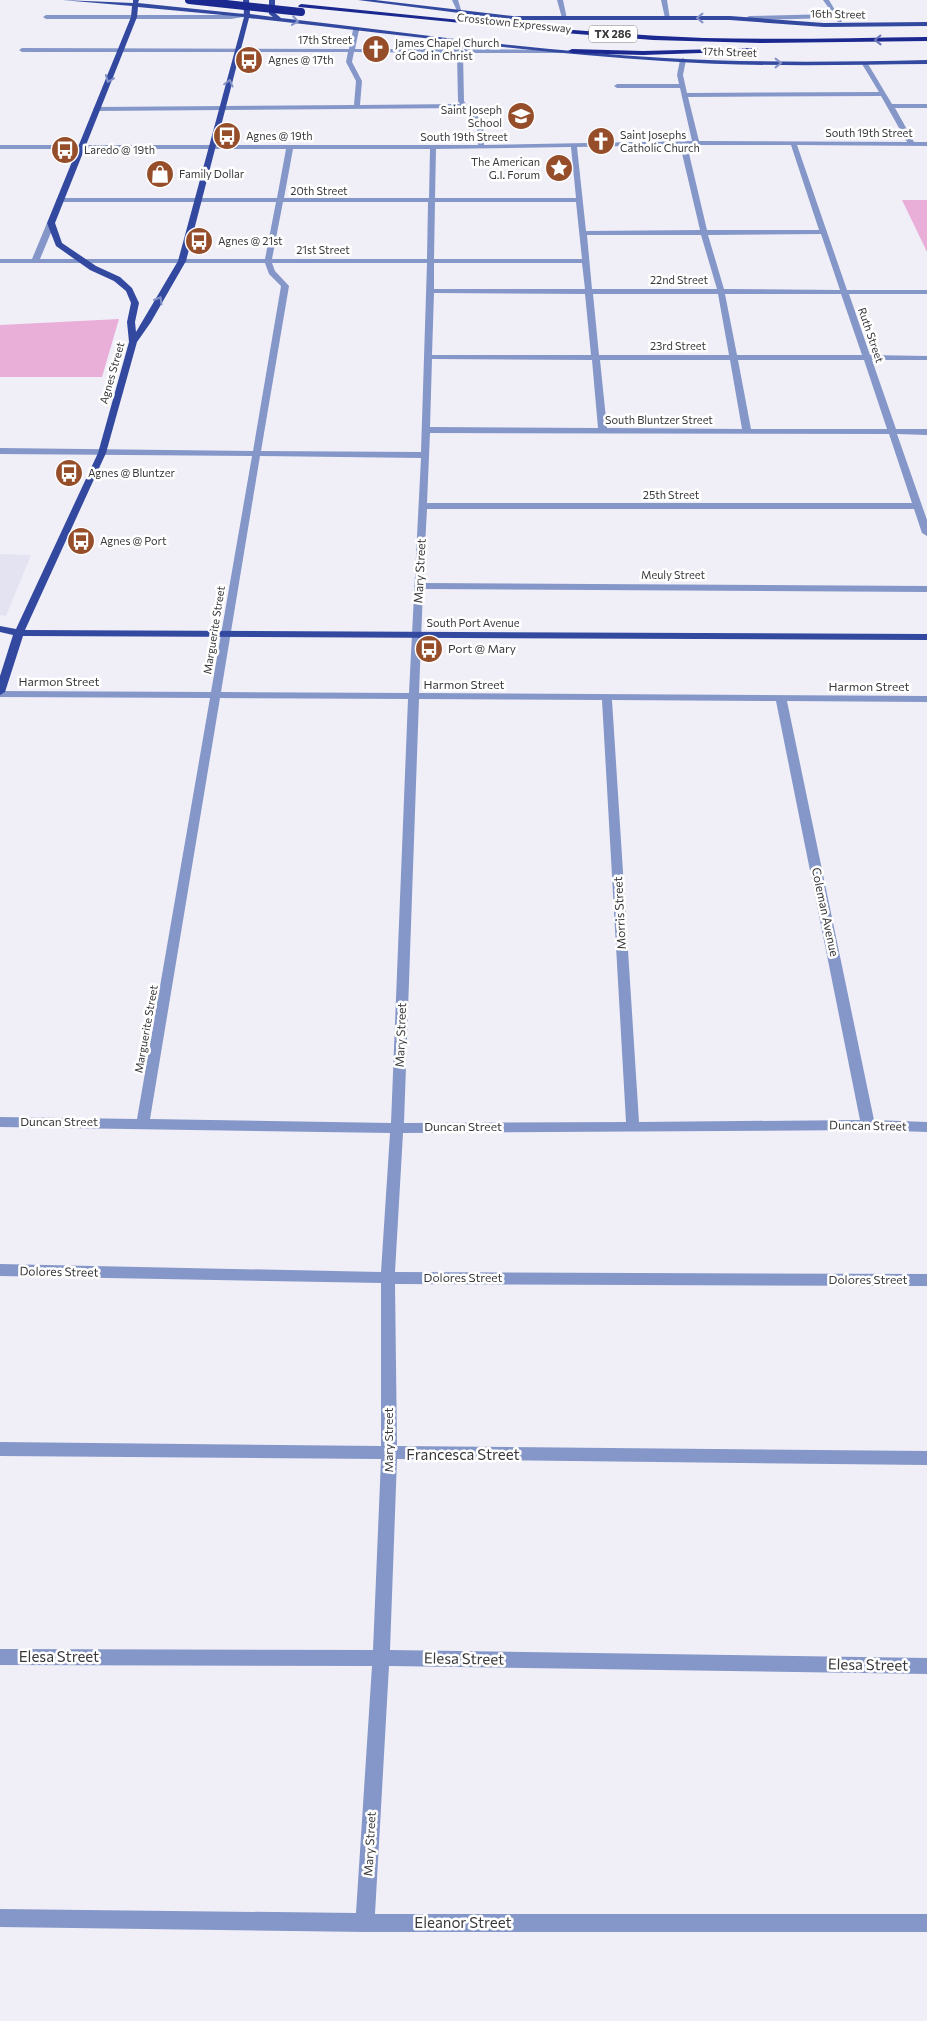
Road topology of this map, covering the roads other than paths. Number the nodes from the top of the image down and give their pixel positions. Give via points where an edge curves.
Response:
1 (64, 0) edge
2 (189, 0) edge
3 (246, 0) edge
4 (255, 0) edge
5 (272, 0) edge
6 (361, 0) edge
7 (456, 0) edge
8 (560, 0) edge
9 (664, 0) edge
10 (826, 0) edge
11 (136, 2) edge
12 (246, 8) junction
13 (301, 9) junction
14 (218, 12) junction
15 (460, 12) junction
16 (247, 15) junction
17 (836, 16) junction
18 (46, 17) dead end
19 (134, 17) junction
20 (278, 18) junction
21 (513, 18) junction
22 (565, 18) junction
23 (668, 18) junction
24 (749, 18) junction
25 (927, 24) edge
26 (843, 25) junction
27 (356, 30) junction
28 (927, 39) edge
29 (460, 41) junction
30 (813, 41) junction
31 (927, 47) edge
32 (809, 48) junction
33 (780, 49) dead end
34 (22, 50) dead end
35 (120, 50) junction
36 (237, 50) junction
37 (351, 50) junction
38 (761, 50) dead end
39 (460, 51) junction
40 (572, 52) junction
41 (683, 60) junction
42 (927, 62) edge
43 (865, 64) junction
44 (617, 86) dead end
45 (682, 86) junction
46 (883, 94) junction
47 (684, 95) junction
48 (357, 106) junction
49 (463, 106) junction
50 (891, 106) junction
51 (927, 106) edge
52 (96, 109) junction
53 (222, 109) junction
54 (683, 143) junction
55 (696, 143) junction
56 (793, 143) junction
57 (911, 143) junction
58 (927, 144) edge
59 (0, 147) edge
60 (81, 147) junction
61 (211, 147) junction
62 (290, 147) junction
63 (433, 147) junction
64 (481, 147) junction
65 (574, 147) junction
66 (59, 200) junction
67 (198, 200) junction
68 (432, 200) junction
69 (579, 200) junction
70 (278, 201) junction
71 (51, 223) junction
72 (704, 232) junction
73 (824, 232) junction
74 (582, 233) junction
75 (0, 261) edge
76 (35, 261) junction
77 (82, 261) junction
78 (182, 261) junction
79 (268, 261) junction
80 (432, 261) junction
81 (586, 261) junction
82 (431, 291) junction
83 (589, 291) junction
84 (721, 291) junction
85 (844, 292) junction
86 (927, 292) edge
87 (133, 342) junction
88 (429, 357) junction
89 (595, 357) junction
90 (734, 357) junction
91 (867, 358) junction
92 (927, 358) edge
93 (425, 430) junction
94 (603, 432) junction
95 (747, 432) junction
96 (892, 432) junction
97 (927, 432) edge
98 (0, 451) edge
99 (102, 453) junction
100 (256, 454) junction
101 (425, 455) junction
102 (424, 506) junction
103 (918, 506) junction
104 (926, 529) edge
105 (418, 586) junction
106 (927, 588) edge
107 (0, 630) edge
108 (19, 633) junction
109 (226, 635) junction
110 (417, 636) junction
111 (927, 637) edge
112 (0, 693) edge
113 (216, 696) junction
114 (415, 697) junction
115 (607, 698) junction
116 (781, 699) junction
117 (927, 699) edge
118 (0, 1122) edge
119 (143, 1122) junction
120 (868, 1125) junction
121 (927, 1127) edge
122 (397, 1128) junction
123 (633, 1128) junction
124 (0, 1270) edge
125 (388, 1278) junction
126 (927, 1280) edge
127 (0, 1449) edge
128 (390, 1454) junction
129 (927, 1458) edge
130 (0, 1657) edge
131 (381, 1658) junction
132 (927, 1666) edge
133 (0, 1918) edge
134 (365, 1923) junction
135 (927, 1923) edge

1 - 11 main road, Crosstown Expressway
2 - 13 highway, Crosstown Expressway / TX 286, bridge
3 - 12 main road, Agnes Street
4 - 13 highway, Crosstown Expressway / TX 286
5 - 20 main road via 272,14
6 - 15 main road, 16th Street
7 - 15 street
8 - 22 street
9 - 23 street
10 - 17 street
11 - 14 main road, Crosstown Expressway
11 - 19 main road
12 - 14 main road
12 - 16 main road, Agnes Street
13 - 30 highway, Crosstown Expressway / TX 286 via 636,36
13 - 32 highway, Crosstown Expressway / TX 286 via 609,42
14 - 16 main road, Crosstown Expressway
15 - 21 main road, 16th Street
16 - 19 street
16 - 20 main road, Crosstown Expressway
16 - 36 main road, Agnes Street
17 - 24 street, 16th Street
17 - 26 street
18 - 19 street
19 - 35 main road
20 -> 27 main road, Crosstown Expressway
21 - 22 main road, 16th Street
21 - 30 highway via 675,34
22 - 23 main road, 16th Street
24 -> 23 main road, 16th Street
24 - 26 main road, 16th Street
25 - 26 main road, 16th Street
27 - 29 main road, Crosstown Expressway
27 - 37 street
28 -> 30 highway, Crosstown Expressway / TX 286
29 - 39 street
29 - 40 main road, Crosstown Expressway
31 - 32 highway, Crosstown Expressway / TX 286
32 - 33 highway
34 - 35 street, 17th Street
35 - 36 street, 17th Street
35 -> 52 main road
36 - 37 street, 17th Street
53 -> 36 main road, Agnes Street
37 - 39 street, 17th Street
37 - 48 street via 349,62 359,81
38 - 40 highway
39 - 40 street, 17th Street
39 - 49 street via 460,100
40 - 41 main road, 17th Street
41 -> 43 main road, 17th Street
41 - 45 street
42 - 43 main road, 17th Street
43 - 46 street
44 - 45 street
45 - 47 street
46 - 47 street
46 - 50 street
47 - 55 street
48 - 49 street
48 - 53 street
49 - 64 street via 480,121
50 - 51 street
50 - 57 street
52 - 53 street
52 - 60 main road
53 - 61 main road, Agnes Street
54 - 55 street, South 19th Street
54 - 65 street, South 19th Street
54 - 72 street
55 - 56 street, South 19th Street
56 - 57 street, South 19th Street
56 - 73 street, Ruth Street
57 - 58 street, South 19th Street
59 - 60 street, South 19th Street
60 - 61 street, South 19th Street
60 - 66 main road
61 - 62 street, South 19th Street
61 - 67 main road, Agnes Street
62 - 63 street, South 19th Street
62 - 70 street
63 - 64 street, South 19th Street
63 - 68 street, Mary Street
64 - 65 street, South 19th Street
65 - 69 street
66 - 67 street, 20th Street
66 - 71 main road
67 - 70 street, 20th Street
67 - 78 main road, Agnes Street
68 - 69 street, 20th Street
68 - 70 street, 20th Street
68 - 80 street, Mary Street
69 - 74 street
70 - 79 street
71 - 76 street
71 - 77 main road via 59,244
72 - 73 street
72 - 74 street
72 - 84 street
73 - 85 street, Ruth Street
74 - 81 street
75 - 76 street, 21st Street
76 - 77 street, 21st Street
77 - 78 street, 21st Street
77 - 87 main road via 129,290 135,303 131,322
78 - 79 street, 21st Street
87 -> 78 main road, Agnes Street
79 - 80 street, 21st Street
79 - 100 street, Marguerite Street via 272,272 285,286
80 - 81 street, 21st Street
80 - 82 street, Mary Street
81 - 83 street
82 - 83 street, 22nd Street
82 - 88 street, Mary Street
83 - 84 street, 22nd Street
83 - 89 street
84 - 85 street, 22nd Street
84 - 90 street
85 - 86 street, 22nd Street
85 - 91 street, Ruth Street
87 - 99 main road, Agnes Street
88 - 89 street, 23rd Street
88 - 93 street, Mary Street
89 - 90 street, 23rd Street
89 - 94 street
90 - 91 street, 23rd Street
90 - 95 street
91 - 92 street, 23rd Street
91 - 96 street, Ruth Street
93 - 94 street, South Bluntzer Street
93 - 101 street, Mary Street
94 - 95 street, South Bluntzer Street
95 - 96 street, South Bluntzer Street
96 - 97 street, South Bluntzer Street
96 - 103 street, Ruth Street
98 - 99 street
99 - 100 street
99 - 108 main road, Agnes Street
100 - 101 street
100 - 109 street, Marguerite Street
101 - 102 street, Mary Street
102 - 103 street, 25th Street
102 - 105 street, Mary Street
103 - 104 street, Ruth Street
105 - 106 street, Meuly Street
105 - 110 street, Mary Street
107 - 108 main road, South Port Avenue
108 - 109 main road, South Port Avenue
108 - 112 main road, Agnes Street
109 - 110 main road, South Port Avenue
109 - 113 street, Marguerite Street
110 - 111 main road, South Port Avenue
110 - 114 street, Mary Street
112 - 113 street, Harmon Street
113 - 114 street, Harmon Street
113 - 119 street, Marguerite Street
114 - 115 street, Harmon Street
114 - 122 street, Mary Street
115 - 116 street, Harmon Street
115 - 123 street, Morris Street
116 - 117 street, Harmon Street
116 - 120 street, Coleman Avenue
118 - 119 street, Duncan Street
119 - 122 street, Duncan Street
120 - 121 street, Duncan Street
120 - 123 street, Duncan Street
122 - 123 street, Duncan Street
122 - 125 street, Mary Street
124 - 125 street, Dolores Street
125 - 126 street, Dolores Street
125 - 128 street, Mary Street
127 - 128 street, Francesca Street
128 - 129 street, Francesca Street
128 - 131 street, Mary Street
130 - 131 street, Elesa Street
131 - 132 street, Elesa Street
131 - 134 street, Mary Street
133 - 134 street, Eleanor Street
134 - 135 street, Eleanor Street

